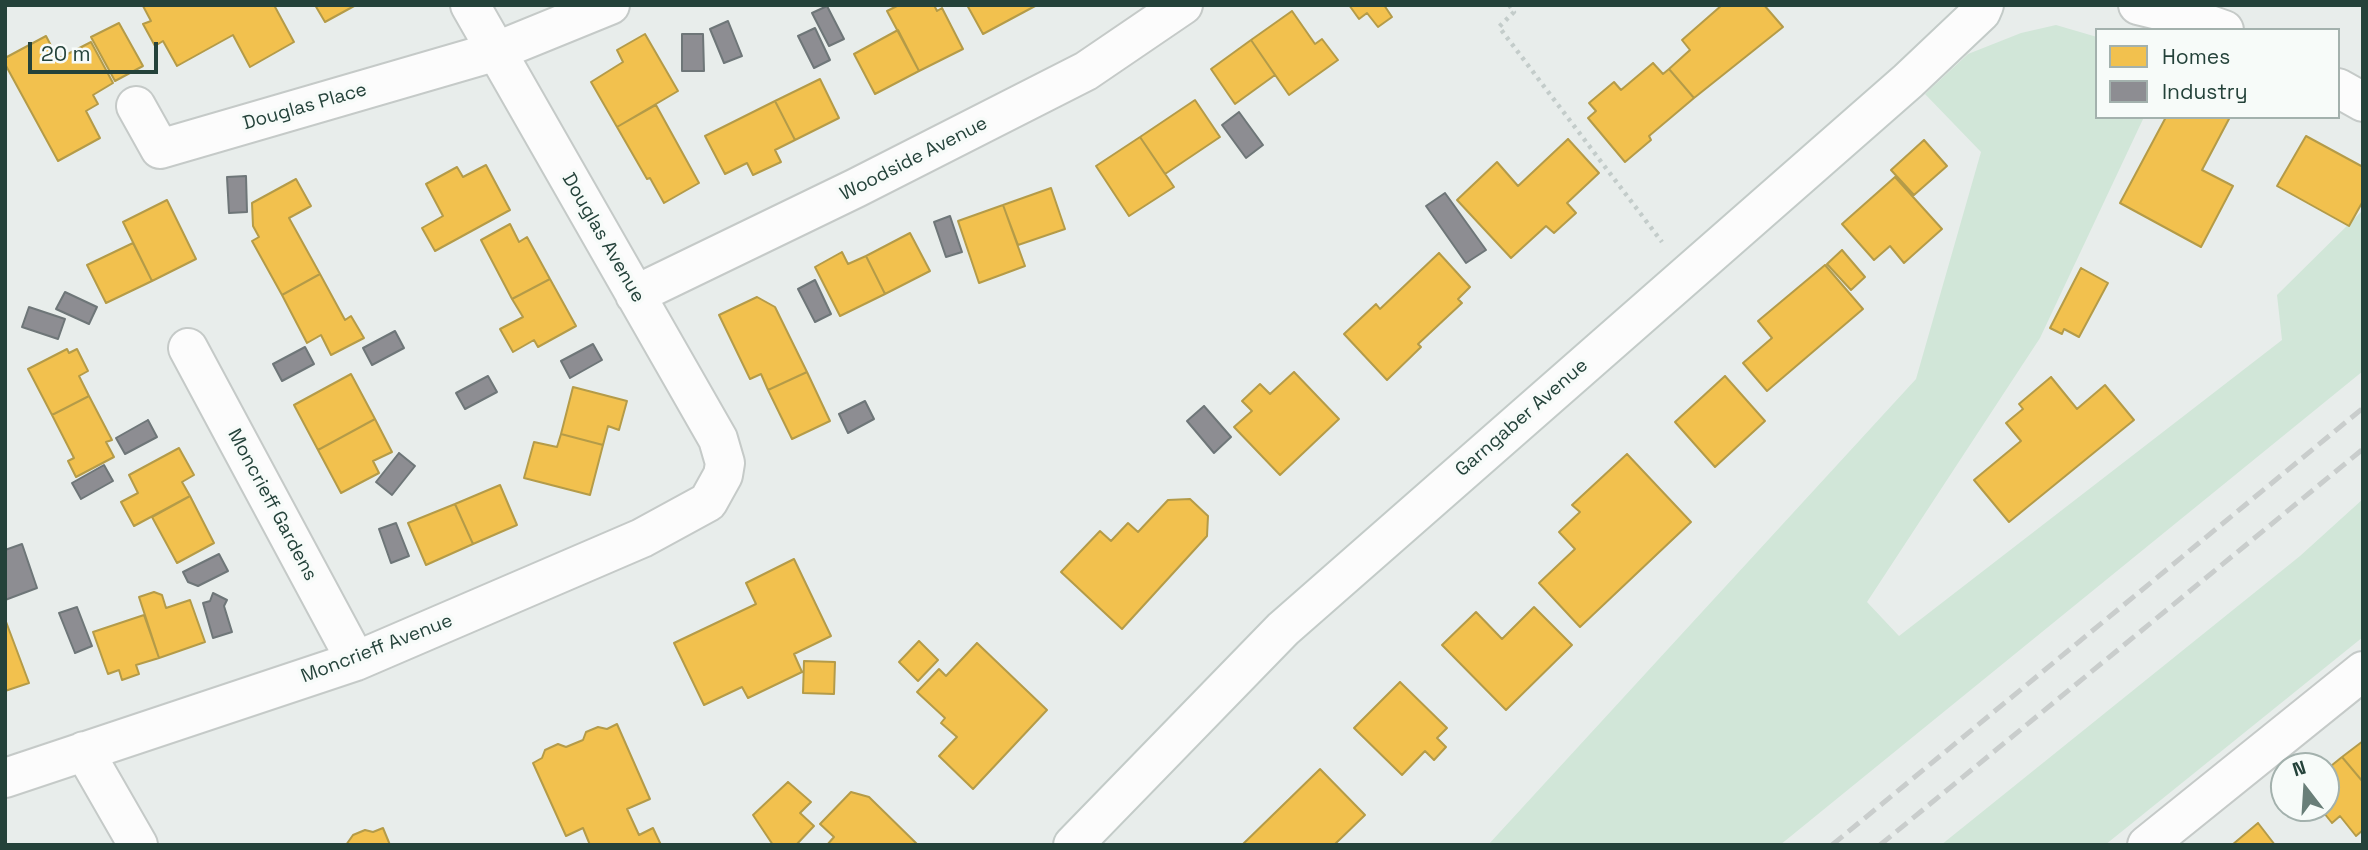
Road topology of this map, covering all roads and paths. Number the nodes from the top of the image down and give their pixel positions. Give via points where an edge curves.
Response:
1 (470, 5) edge
2 (610, 5) edge
3 (1183, 5) edge
4 (1509, 5) edge
5 (1984, 5) edge
6 (2138, 5) edge
7 (2245, 5) edge
8 (2218, 28) edge
9 (2236, 28) edge
10 (497, 51) junction
11 (2340, 89) edge
12 (2363, 102) edge
13 (136, 106) dead end
14 (1686, 274) junction
15 (635, 295) junction
16 (188, 348) dead end
17 (723, 475) joint
18 (356, 661) junction
19 (2363, 671) edge
20 (84, 751) junction
21 (5, 778) edge
22 (138, 845) edge
23 (1073, 845) edge
24 (2147, 845) edge

1 - 10 street, Douglas Avenue
2 - 10 street
3 - 15 street, Woodside Avenue via 1086,71
4 - 14 path via 1514,12 1499,27
5 - 14 street, Garngaber Avenue via 1908,81
6 - 8 street
7 - 9 street
10 - 13 street, Douglas Place via 160,149
10 - 15 street, Douglas Avenue
11 - 12 street
14 - 23 street, Garngaber Avenue via 1283,629
15 - 17 street, Douglas Avenue via 718,439 725,463
16 - 18 street, Moncrieff Gardens
17 - 18 street, Moncrieff Avenue via 708,502 642,538
18 - 20 street, Moncrieff Avenue
19 - 24 street
20 - 21 street, Moncrieff Avenue
20 - 22 street

